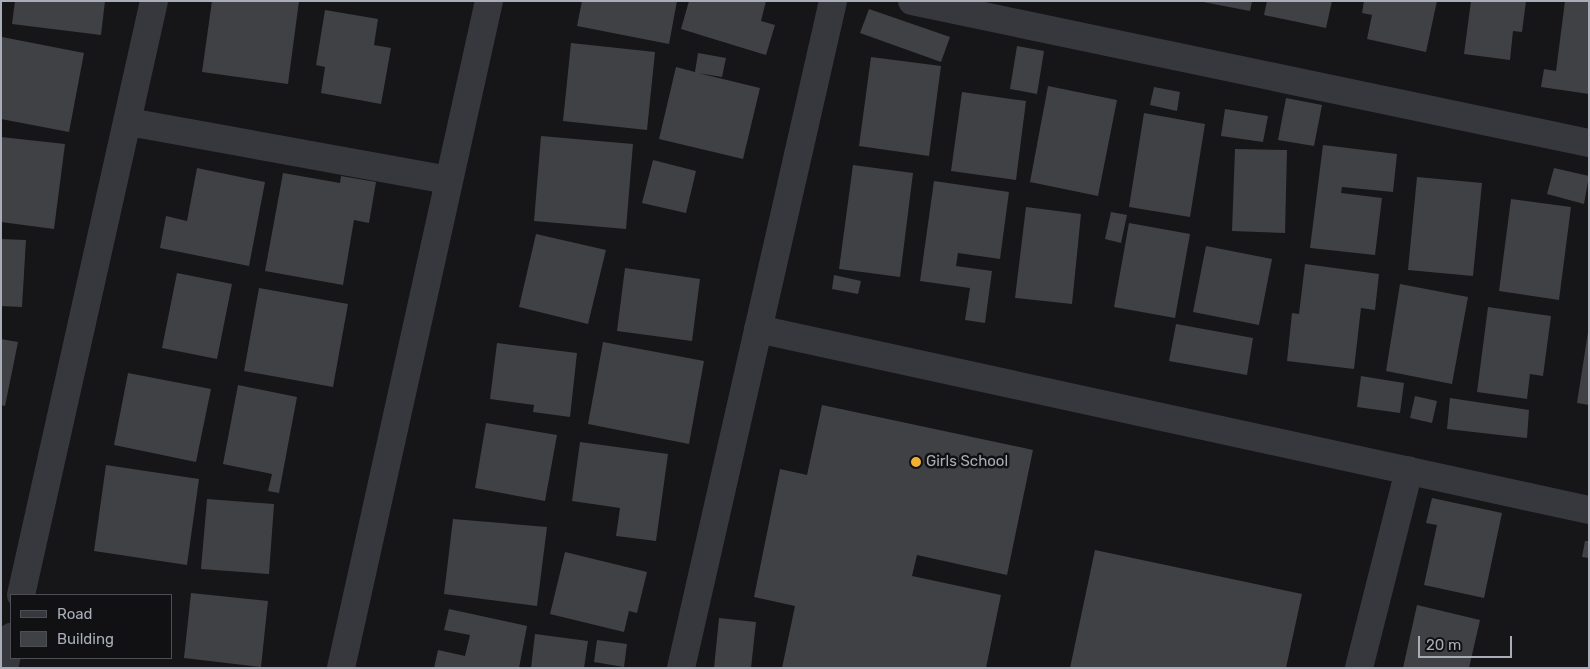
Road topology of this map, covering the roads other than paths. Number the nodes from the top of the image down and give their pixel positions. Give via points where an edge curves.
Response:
1 (154, 1) edge
2 (489, 1) edge
3 (833, 1) edge
4 (912, 1) edge
5 (129, 122) junction
6 (1589, 143) edge
7 (449, 180) junction
8 (758, 329) junction
9 (1409, 470) junction
10 (1589, 510) edge
11 (21, 594) edge
12 (10, 641) edge
13 (4, 668) edge
14 (341, 668) edge
15 (681, 668) edge
16 (1359, 668) edge

1 - 5 street
2 - 7 street
3 - 8 street
4 - 6 street
5 - 7 street
5 - 11 street
7 - 14 street
8 - 9 street
8 - 15 street
9 - 10 street
9 - 16 street
12 - 13 street

